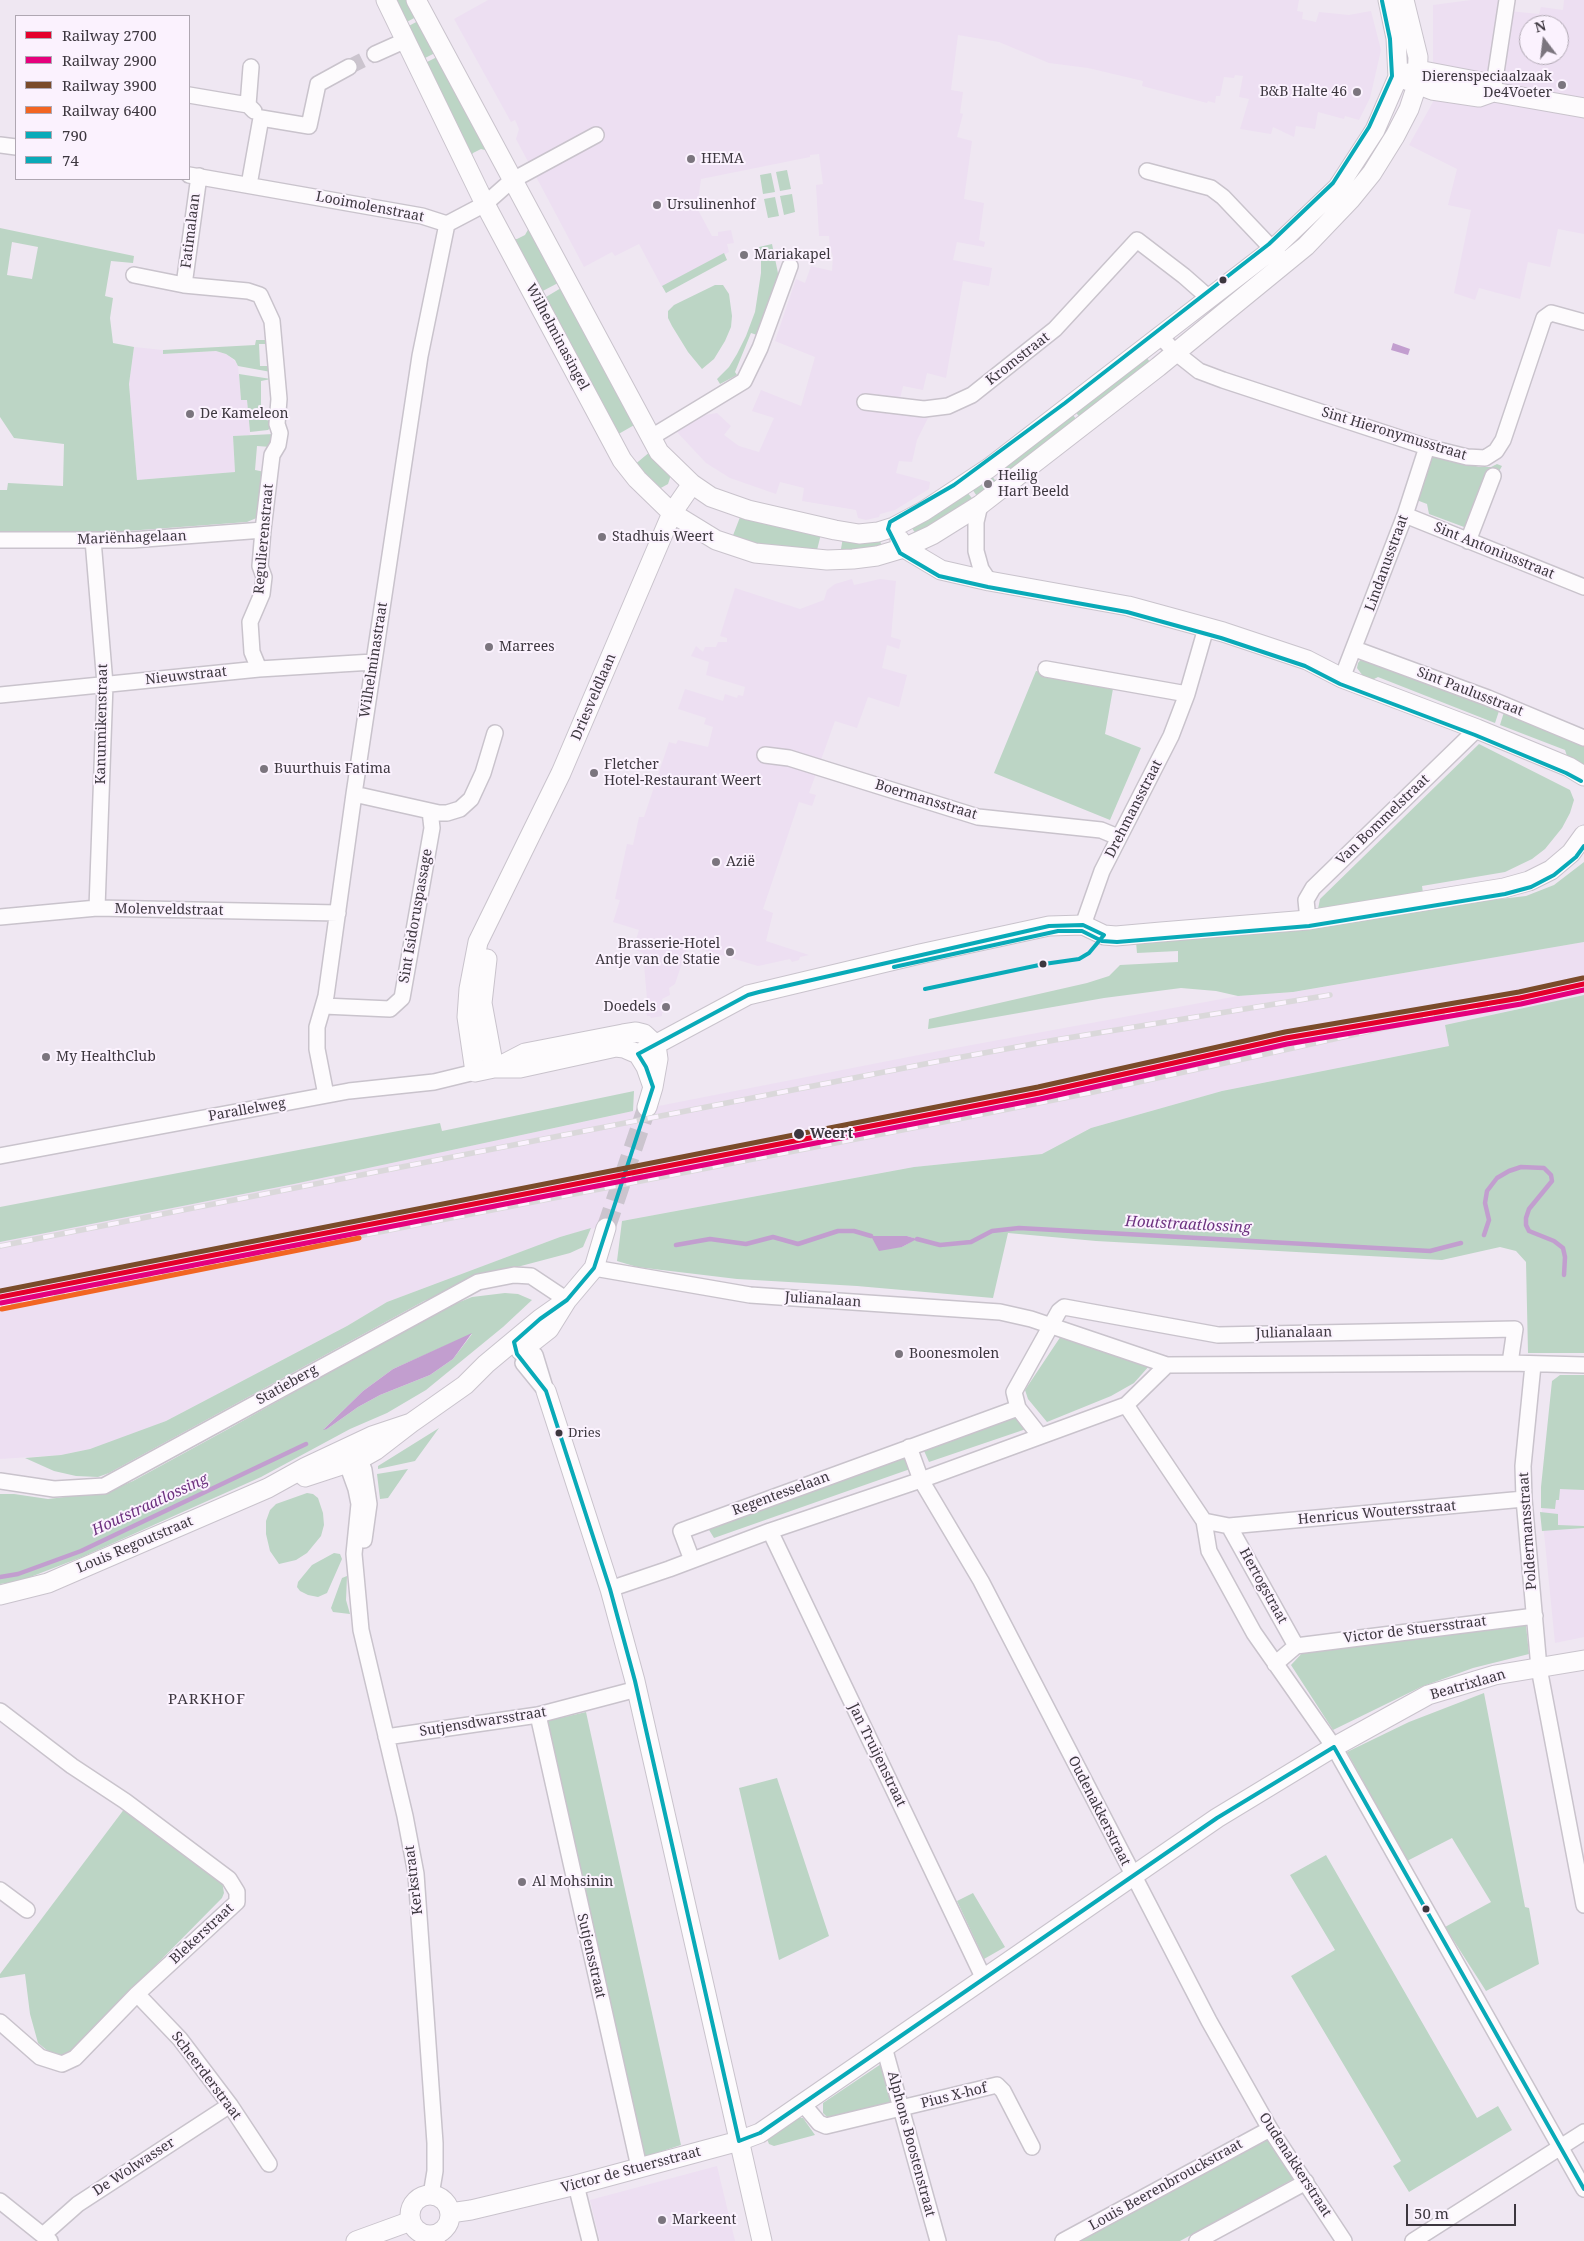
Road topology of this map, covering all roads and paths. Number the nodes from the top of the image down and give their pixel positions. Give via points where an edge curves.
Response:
1 (386, 0) edge
2 (416, 0) edge
3 (1388, 0) edge
4 (1404, 0) edge
5 (1507, 0) edge
6 (404, 41) junction
7 (375, 54) tunnel mouth
8 (251, 67) dead end
9 (349, 67) tunnel mouth
10 (1398, 77) junction
11 (1418, 77) junction
12 (1493, 92) junction
13 (190, 95) edge
14 (248, 105) junction
15 (1584, 108) edge
16 (261, 118) junction
17 (596, 135) dead end
18 (0, 145) edge
19 (15, 147) edge
20 (1147, 171) dead end
21 (194, 176) edge
22 (511, 181) junction
23 (250, 185) junction
24 (485, 204) junction
25 (447, 224) junction
26 (1273, 249) junction
27 (1286, 264) junction
28 (790, 266) dead end
29 (134, 275) dead end
30 (184, 285) junction
31 (1209, 298) junction
32 (1584, 322) edge
33 (1160, 336) junction
34 (1175, 352) junction
35 (277, 378) joint
36 (865, 402) dead end
37 (650, 438) junction
38 (1427, 447) junction
39 (1493, 476) dead end
40 (692, 484) junction
41 (980, 505) junction
42 (672, 513) junction
43 (1405, 515) junction
44 (894, 527) junction
45 (263, 530) junction
46 (0, 540) edge
47 (93, 540) junction
48 (1468, 541) junction
49 (904, 548) junction
50 (989, 581) junction
51 (1584, 588) edge
52 (1206, 628) junction
53 (1355, 649) junction
54 (373, 662) junction
55 (259, 669) junction
56 (1046, 669) dead end
57 (1342, 678) junction
58 (105, 684) junction
59 (1187, 694) junction
60 (0, 695) edge
61 (1477, 729) junction
62 (495, 733) dead end
63 (1584, 738) edge
64 (765, 755) dead end
65 (1584, 776) edge
66 (354, 794) junction
67 (430, 811) junction
68 (1584, 835) edge
69 (1118, 837) junction
70 (97, 908) junction
71 (495, 910) junction
72 (338, 913) junction
73 (0, 917) edge
74 (1308, 920) junction
75 (1083, 925) junction
76 (324, 1006) junction
77 (656, 1044) junction
78 (638, 1054) junction
79 (494, 1068) junction
80 (475, 1072) junction
81 (653, 1087) junction
82 (326, 1095) junction
83 (647, 1107) tunnel mouth
84 (0, 1156) edge
85 (606, 1228) tunnel mouth
86 (594, 1268) junction
87 (567, 1300) junction
88 (1052, 1326) junction
89 (524, 1352) junction
90 (1510, 1363) junction
91 (1167, 1364) junction
92 (1533, 1365) junction
93 (1584, 1365) edge
94 (546, 1391) joint
95 (1126, 1405) junction
96 (1018, 1408) junction
97 (1040, 1436) junction
98 (909, 1447) junction
99 (351, 1457) junction
100 (921, 1480) junction
101 (0, 1481) edge
102 (1524, 1499) junction
103 (1204, 1521) junction
104 (1229, 1526) junction
105 (770, 1531) junction
106 (692, 1560) junction
107 (610, 1589) junction
108 (0, 1595) edge
109 (1535, 1616) junction
110 (1296, 1646) junction
111 (1584, 1660) edge
112 (1275, 1664) junction
113 (1539, 1668) junction
114 (637, 1689) junction
115 (0, 1711) edge
116 (538, 1715) junction
117 (386, 1736) junction
118 (1334, 1747) junction
119 (1578, 1834) edge
120 (1133, 1877) junction
121 (0, 1890) edge
122 (1584, 1905) edge
123 (27, 1910) dead end
124 (984, 1979) junction
125 (137, 1994) junction
126 (0, 2022) edge
127 (884, 2047) junction
128 (230, 2104) junction
129 (803, 2104) junction
130 (901, 2108) junction
131 (1270, 2128) junction
132 (1584, 2132) edge
133 (739, 2141) junction
134 (1032, 2147) dead end
135 (1561, 2148) junction
136 (269, 2164) dead end
137 (639, 2167) junction
138 (1306, 2182) junction
139 (576, 2184) junction
140 (1584, 2189) edge
141 (431, 2195) junction
142 (0, 2201) edge
143 (450, 2213) junction
144 (411, 2221) junction
145 (46, 2238) edge
146 (436, 2238) edge
147 (356, 2241) edge
148 (590, 2241) edge
149 (762, 2241) edge
150 (938, 2241) edge
151 (1063, 2241) edge
152 (1196, 2241) edge
153 (1344, 2241) edge
154 (1413, 2241) edge

1 - 6 street, Wilhelminasingel
2 - 22 street
3 - 10 street via 1396,38
4 - 11 street via 1416,46
5 - 12 street
6 - 7 street
6 - 24 street, Wilhelminasingel
8 - 14 street
9 - 16 street via 318,84 309,126
10 - 11 street
10 - 26 street via 1375,130 1338,187
11 - 12 street via 1432,90 1479,97
11 - 27 street, Wilhelminasingel via 1409,109 1372,173
12 - 15 street
13 - 14 street
14 - 16 street
16 - 23 street
17 - 22 street
18 - 19 street
20 - 26 street via 1211,188
21 - 23 street, Looimolenstraat
21 - 30 street, Fatimalaan
22 - 24 street
22 - 37 street
23 - 25 street, Looimolenstraat via 422,216
24 - 25 street
24 - 42 street, Wilhelminasingel via 622,460
25 - 54 street, Wilhelminastraat via 420,356
26 - 27 street
26 - 31 street
27 - 34 street, Wilhelminasingel
28 - 37 street via 760,348 744,381
29 - 30 street, Fatimalaan
30 - 35 street, Fatimalaan via 248,290 260,295 272,321
31 - 33 street
31 - 36 street, Kromstraat via 1137,240 1055,329 972,395 948,406 924,409
32 - 38 street, Sint Hieronymusstraat via 1551,313 1544,318 1503,440 1496,451 1485,458 1467,457
33 - 34 street, Sint Hieronymusstraat
33 - 44 street via 989,468
34 - 38 street, Sint Hieronymusstraat via 1199,371
34 - 41 street, Wilhelminasingel
35 - 45 street, Regulierenstraat via 277,424 280,433 272,455
37 - 40 street via 659,452
38 - 43 street, Lindanusstraat
39 - 48 street
40 - 42 street, Driesveldlaan
40 - 44 street via 712,497 748,510 835,530 859,534
41 - 49 street, Wilhelminasingel
41 - 50 street via 976,522 976,551 981,569
42 - 49 street, Wilhelminasingel via 716,540 755,553 827,560 869,557
42 - 71 street, Driesveldlaan via 588,714
43 - 48 street, Sint Antoniusstraat
43 - 53 street, Lindanusstraat
44 - 49 street
45 - 47 street, Mariënhagelaan
45 - 55 street, Regulierenstraat via 262,594 250,622 252,652
46 - 47 street, Mariënhagelaan
47 - 58 street, Kanunnikenstraat
48 - 51 street, Sint Antoniusstraat
49 - 50 street via 941,570
50 - 52 street via 1128,606
52 - 57 street via 1307,660
52 - 59 street, Drehmansstraat
53 - 57 street, Lindanusstraat
53 - 63 street, Sint Paulusstraat via 1488,698
54 - 55 street, Nieuwstraat
54 - 66 street, Wilhelminastraat
55 - 58 street, Nieuwstraat
56 - 59 street
57 - 61 street
58 - 60 street, Nieuwstraat
58 - 70 street, Kanunnikenstraat
59 - 69 street, Drehmansstraat via 1171,736
61 - 65 street
61 - 74 street, Van Bommelstraat via 1313,888 1306,900
62 - 67 street via 471,799 460,809 447,813
64 - 69 street, Boermansstraat via 789,758 978,817 1101,830
66 - 67 street
66 - 72 street, Wilhelminastraat
67 - 76 street, Sint Isidoruspassage via 432,828 402,998 390,1009
68 - 74 street via 1563,861 1530,881
69 - 75 street, Drehmansstraat
70 - 72 street, Molenveldstraat
70 - 73 street, Molenveldstraat
71 - 79 street, Driesveldlaan via 482,1003
71 - 80 street, Driesveldlaan via 478,942 469,989 467,1017
72 - 76 street, Wilhelminastraat
74 - 75 street via 1116,936
75 - 77 street via 1049,926 748,995
76 - 82 street, Wilhelminastraat via 316,1038
77 - 78 street
77 - 79 street, Parallelweg via 636,1032 525,1053
77 - 81 street via 658,1065
78 - 79 street, Parallelweg via 616,1048 520,1068
78 - 81 street
79 - 80 street, Parallelweg
80 - 82 street, Parallelweg via 434,1082
81 - 83 street
82 - 84 street, Parallelweg
85 - 86 street, Louis Regoutstraat
86 - 87 street, Louis Regoutstraat
86 - 88 street, Julianalaan via 750,1295 1000,1312
87 - 89 street, Louis Regoutstraat via 540,1319
87 - 101 street, Statieberg via 531,1276 514,1274 478,1282 104,1486 54,1489
88 - 90 street, Julianalaan via 1064,1307 1218,1334 1515,1329
88 - 91 street, Julianalaan
88 - 96 street via 1014,1392
89 - 94 street
89 - 99 street, Louis Regoutstraat via 465,1385 411,1423 372,1436
90 - 91 street, Julianalaan
90 - 92 street, Julianalaan
91 - 95 street
92 - 93 street, Julianalaan
92 - 102 street, Poldermansstraat via 1523,1466
94 - 107 street
95 - 97 street
95 - 103 street
96 - 97 street
96 - 98 street, Regentesselaan
97 - 100 street
98 - 100 street
98 - 106 street, Regentesselaan via 681,1531
99 - 108 street, Louis Regoutstraat via 306,1467 268,1488 48,1583
99 - 117 street, Kerkstraat via 359,1504 354,1554 361,1630
100 - 105 street
100 - 120 street, Oudenakkerstraat via 981,1581
102 - 104 street, Henricus Woutersstraat
102 - 109 street, Poldermansstraat
103 - 104 street
103 - 112 street via 1209,1551
104 - 110 street, Hertogstraat
105 - 106 street
105 - 124 street, Jan Truijenstraat
106 - 107 street
107 - 114 street
109 - 110 street, Victor de Stuersstraat
109 - 113 street, Poldermansstraat
110 - 112 street
111 - 113 street, Beatrixlaan
112 - 118 street
113 - 118 street, Beatrixlaan via 1495,1675 1428,1695
113 - 119 street, Poldermansstraat
114 - 116 street, Sutjensdwarsstraat
114 - 133 street
115 - 125 street, Blekerstraat via 230,1879 238,1892 237,1902
116 - 117 street, Sutjensdwarsstraat
116 - 137 street, Sutjensstraat
117 - 141 street, Kerkstraat via 416,1874 435,2143
118 - 120 street, Victor de Stuersstraat via 1217,1818
118 - 135 street
119 - 122 street, Poldermansstraat
120 - 124 street, Victor de Stuersstraat
120 - 131 street, Oudenakkerstraat
121 - 123 street
124 - 127 street, Victor de Stuersstraat
125 - 126 street, Blekerstraat via 75,2058 62,2064 40,2057
125 - 128 street, Scheerderstraat via 180,2038
127 - 129 street, Victor de Stuersstraat
127 - 130 street, Alphons Boostenstraat
128 - 136 street, Scheerderstraat
128 - 145 street, De Wolwasser via 78,2204
129 - 130 street via 818,2123 826,2126
129 - 133 street, Victor de Stuersstraat via 760,2133
130 - 134 street, Pius X-hof via 997,2085
130 - 150 street, Alphons Boostenstraat
131 - 138 street, Oudenakkerstraat
131 - 151 street, Louis Beerenbrouckstraat
132 - 135 street
133 - 137 street, Victor de Stuersstraat
133 - 149 street
135 - 140 street
135 - 154 street
137 - 139 street, Victor de Stuersstraat
138 - 152 street
138 - 153 street, Oudenakkerstraat
139 - 143 street, Victor de Stuersstraat
139 - 148 street
141 - 143 street via 443,2199
141 - 144 street via 414,2203
142 - 145 street
143 - 146 street via 447,2227
144 - 146 street via 422,2234
144 - 147 street

